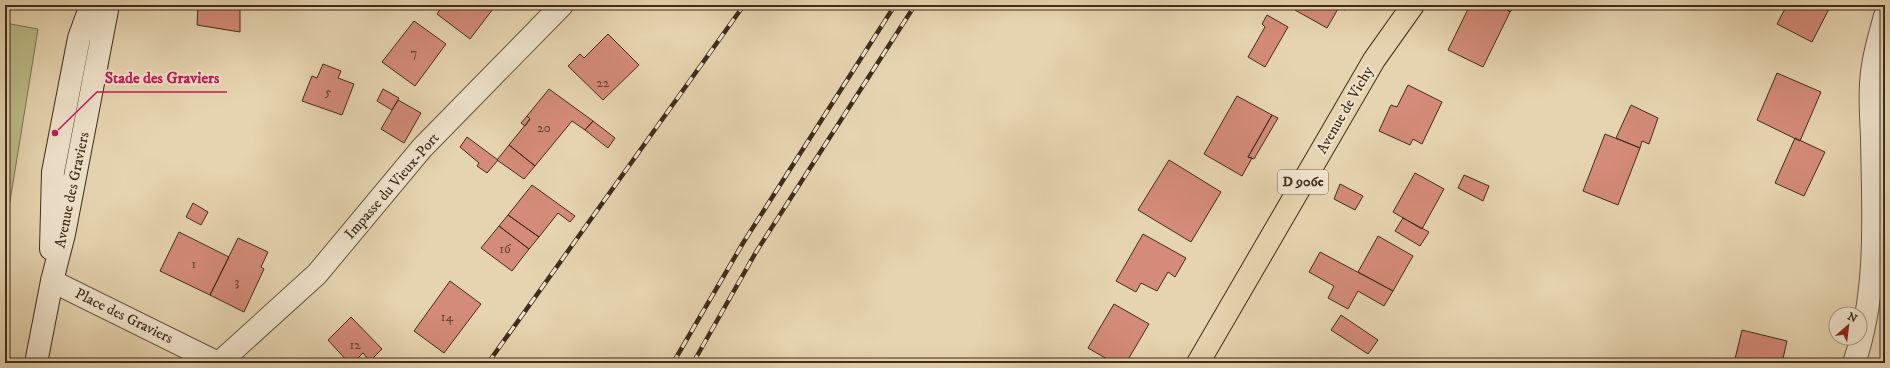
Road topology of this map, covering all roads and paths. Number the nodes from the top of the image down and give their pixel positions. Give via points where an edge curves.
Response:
1 (91, 5) edge
2 (108, 5) edge
3 (562, 5) edge
4 (1413, 5) edge
5 (1885, 16) edge
6 (52, 281) junction
7 (36, 363) edge
8 (218, 363) edge
9 (1198, 363) edge
10 (1854, 363) edge

1 - 6 street, Avenue des Graviers via 79,38 53,172
2 - 6 street, Avenue des Graviers via 64,234
3 - 8 street, Impasse du Vieux-Port via 422,148 317,274
4 - 9 main road, Avenue de Vichy / D 906e via 1374,60
5 - 10 street via 1870,84 1874,244 1869,299
6 - 7 street, Avenue des Graviers
6 - 8 street, Place des Graviers

